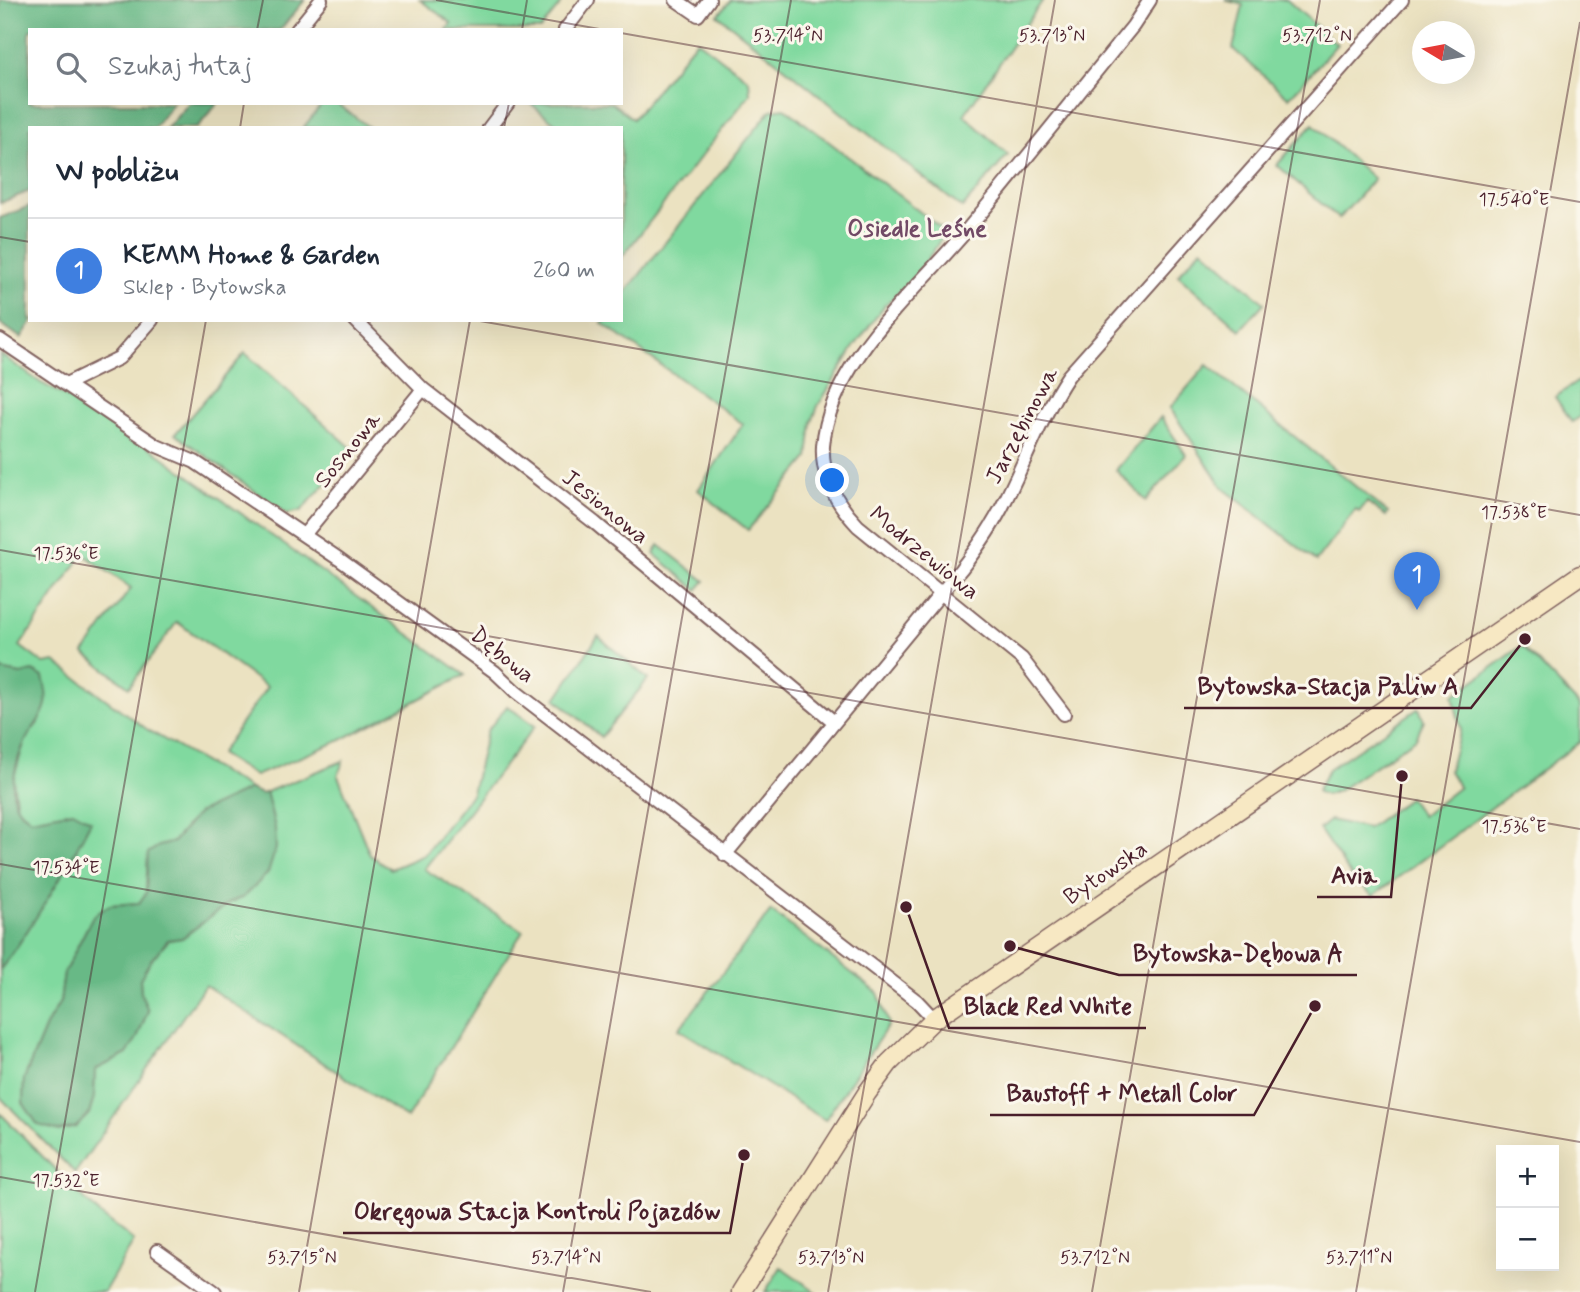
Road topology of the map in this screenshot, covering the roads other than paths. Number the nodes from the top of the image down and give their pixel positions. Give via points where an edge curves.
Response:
1 (321, 0) edge
2 (588, 0) edge
3 (676, 0) edge
4 (709, 0) edge
5 (1150, 0) edge
6 (1402, 0) edge
7 (299, 28) edge
8 (567, 28) edge
9 (506, 105) edge
10 (491, 126) edge
11 (150, 322) edge
12 (357, 322) edge
13 (0, 340) edge
14 (66, 384) junction
15 (423, 388) junction
16 (304, 535) junction
17 (1580, 576) edge
18 (942, 592) junction
19 (1064, 713) dead end
20 (833, 721) junction
21 (725, 855) junction
22 (934, 1019) junction
23 (158, 1251) dead end
24 (215, 1292) edge
25 (741, 1292) edge

1 - 7 street
2 - 8 street
3 - 4 street via 698,15
5 - 18 street, Modrzewiowa via 970,227 868,342 829,417 824,468 842,509
6 - 18 street, Jarzębinowa via 1068,376 995,520
9 - 10 street
11 - 14 street via 119,358
12 - 15 street, Jesionowa
13 - 14 street, Dębowa
14 - 16 street, Dębowa via 157,446 195,462
15 - 16 street, Sosnowa
15 - 20 street, Jesionowa via 595,523
16 - 21 street, Dębowa via 475,657
17 - 22 main road, Bytowska
18 - 19 street, Modrzewiowa via 1022,659
18 - 20 street, Jarzębinowa
20 - 21 street, Jarzębinowa
21 - 22 street, Dębowa via 917,1001
22 - 25 main road, Bytowska via 889,1063 867,1093
23 - 24 street

